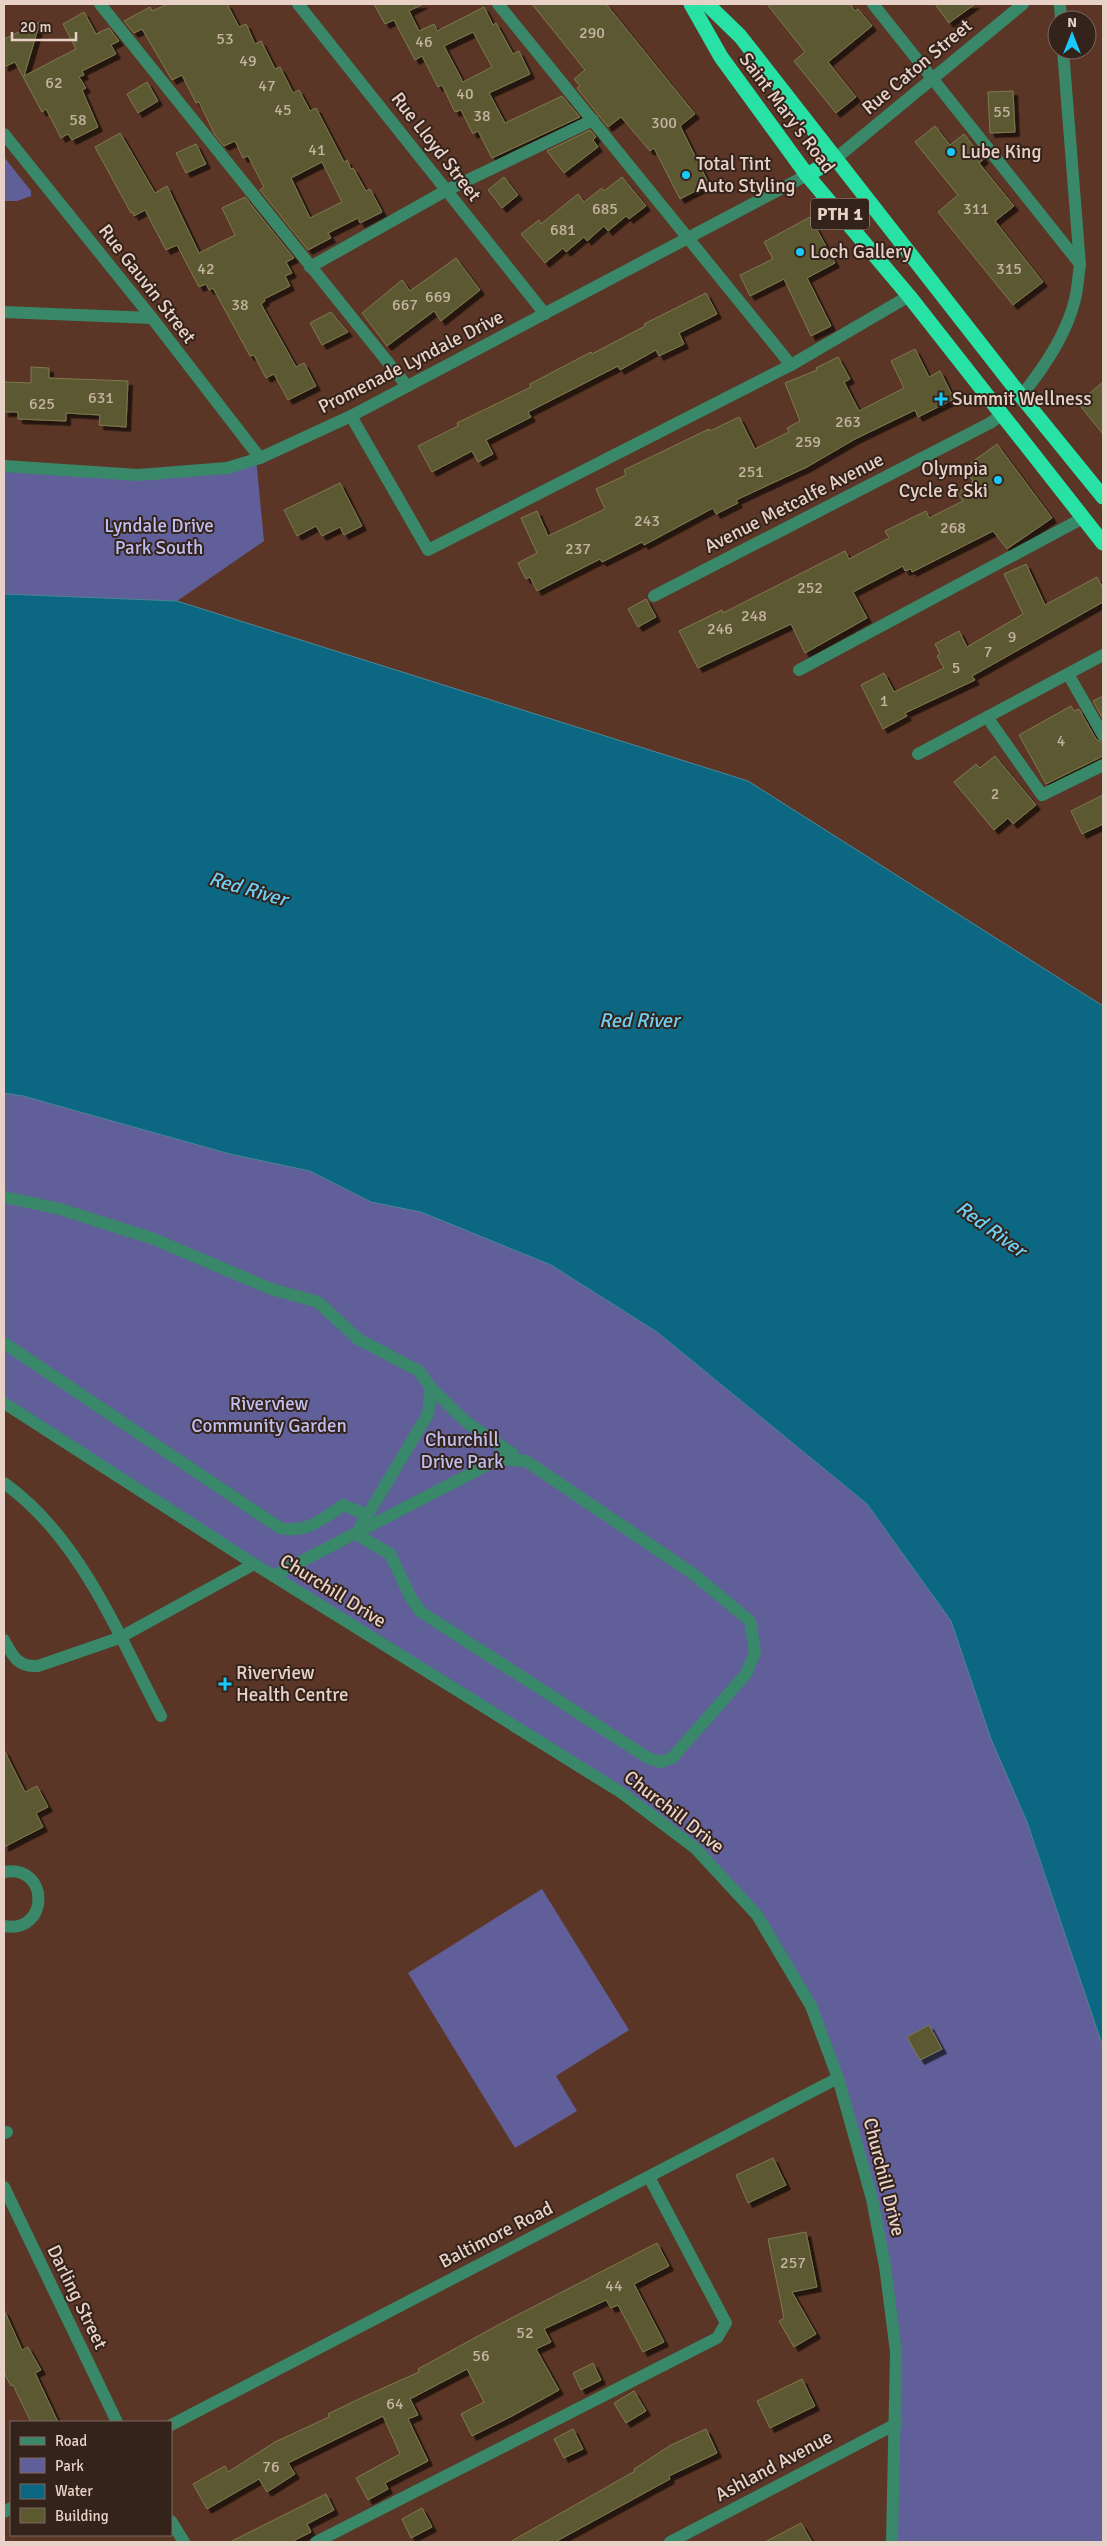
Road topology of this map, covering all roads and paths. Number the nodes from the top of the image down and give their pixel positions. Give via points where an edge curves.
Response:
1 (100, 4) edge
2 (298, 4) edge
3 (498, 4) edge
4 (691, 4) edge
5 (707, 4) edge
6 (873, 4) edge
7 (1023, 4) edge
8 (1064, 60) edge
9 (933, 78) junction
10 (593, 120) junction
11 (4, 134) edge
12 (835, 159) junction
13 (807, 175) junction
14 (447, 190) junction
15 (688, 238) junction
16 (1080, 265) junction
17 (310, 267) junction
18 (909, 296) junction
19 (4, 312) edge
20 (545, 314) junction
21 (152, 318) junction
22 (791, 365) junction
23 (406, 386) junction
24 (1021, 396) junction
25 (1003, 414) junction
26 (351, 416) junction
27 (260, 458) junction
28 (4, 466) edge
29 (1103, 496) edge
30 (1083, 518) junction
31 (1103, 543) edge
32 (654, 596) dead end
33 (1103, 655) edge
34 (799, 670) dead end
35 (1068, 674) junction
36 (987, 718) junction
37 (1103, 735) edge
38 (918, 754) dead end
39 (1103, 765) edge
40 (4, 1197) edge
41 (4, 1343) edge
42 (432, 1388) junction
43 (4, 1404) edge
44 (512, 1460) junction
45 (4, 1483) edge
46 (368, 1515) junction
47 (356, 1534) junction
48 (254, 1564) junction
49 (273, 1576) junction
50 (119, 1638) junction
51 (4, 1640) edge
52 (161, 1716) dead end
53 (4, 1872) edge
54 (4, 1926) edge
55 (838, 2078) junction
56 (649, 2177) junction
57 (4, 2187) edge
58 (117, 2421) edge
59 (172, 2424) edge
60 (896, 2424) junction
61 (172, 2523) edge
62 (184, 2542) edge
63 (316, 2542) edge
64 (671, 2542) edge
65 (892, 2542) edge

1 - 17 street
2 - 14 street, Rue Lloyd Street
3 - 10 street
4 - 13 highway, Saint Mary's Road / PTH 1 via 721,58
5 - 12 highway, Saint Mary's Road / PTH 1 via 740,36
6 - 9 street
7 - 9 street, Rue Caton Street
8 - 16 street
9 - 12 street, Rue Caton Street
9 - 16 street
10 - 14 street
10 - 15 street
11 - 21 street, Rue Gauvin Street
12 - 13 highway
12 - 24 highway, Saint Mary's Road / PTH 1
13 - 15 street, Promenade Lyndale Drive
13 - 18 highway, Saint Mary's Road / PTH 1
14 - 17 street
14 - 20 street, Rue Lloyd Street
15 - 20 street, Promenade Lyndale Drive
15 - 22 street
16 - 24 street via 1075,300 1064,327 1042,368
17 - 23 street
18 - 22 street
18 - 25 highway, Saint Mary's Road / PTH 1
19 - 21 street
20 - 23 street, Promenade Lyndale Drive
21 - 27 street, Rue Gauvin Street
22 - 26 street via 428,550
23 - 26 street, Promenade Lyndale Drive
24 - 25 highway
24 - 29 highway, Saint Mary's Road / PTH 1
25 - 30 highway, Saint Mary's Road / PTH 1
25 - 32 street, Avenue Metcalfe Avenue
26 - 27 street, Promenade Lyndale Drive
27 - 28 street, Promenade Lyndale Drive via 227,468 138,475
30 - 31 highway, Saint Mary's Road / PTH 1
30 - 34 street
33 - 35 street
35 - 36 street
35 - 37 street
36 - 38 street
36 - 39 street via 1042,795
40 - 42 street via 60,1209 154,1239 271,1289 318,1302 358,1338 419,1371
41 - 46 street via 280,1528 294,1532 320,1522 343,1505
42 - 44 street via 466,1422 512,1454
42 - 46 street via 428,1414
43 - 48 street, Churchill Drive
44 - 47 street via 499,1459
44 - 47 street via 526,1461 684,1568 750,1621 754,1652 746,1674 672,1758 660,1762 648,1758 421,1612 390,1554
45 - 50 street via 32,1506 59,1535 79,1562
46 - 47 street
47 - 49 street
48 - 49 street, Churchill Drive
48 - 50 street
49 - 55 street, Churchill Drive via 622,1793 695,1848 758,1915 811,2006
50 - 51 street via 38,1666 26,1667 12,1655
50 - 52 street
53 - 54 street via 17,1871 28,1876 39,1897 30,1919 19,1926
55 - 56 street, Baltimore Road
55 - 60 street, Churchill Drive via 870,2192 885,2266 896,2352
56 - 59 street, Baltimore Road
56 - 63 street via 726,2323 717,2338
57 - 58 street, Darling Street
60 - 64 street, Ashland Avenue
60 - 65 street, Churchill Drive
61 - 62 street

